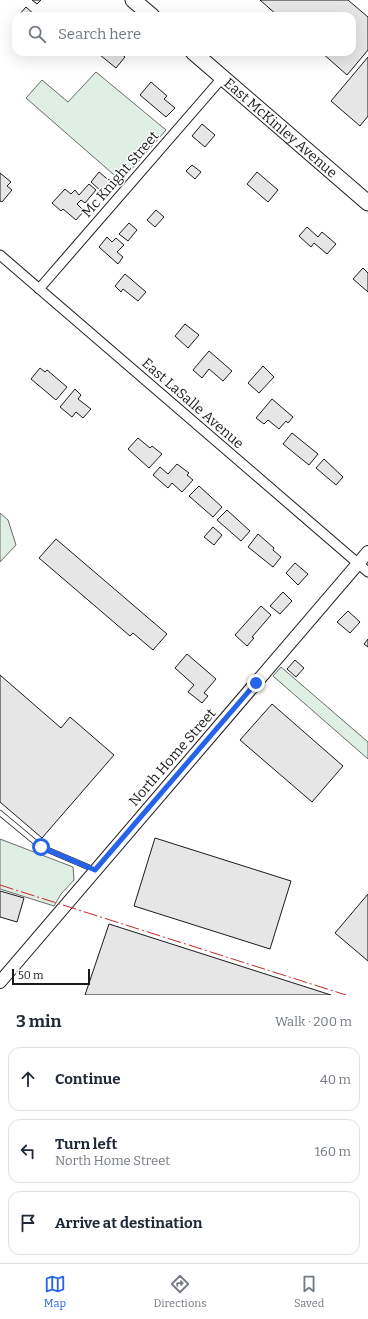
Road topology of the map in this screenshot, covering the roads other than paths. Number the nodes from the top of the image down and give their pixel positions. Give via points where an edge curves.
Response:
1 (133, 0) edge
2 (147, 12) edge
3 (198, 56) edge
4 (223, 77) junction
5 (368, 203) edge
6 (0, 255) edge
7 (39, 289) junction
8 (368, 552) edge
9 (358, 564) junction
10 (368, 572) edge
11 (0, 813) edge
12 (95, 870) junction
13 (0, 982) edge

1 - 2 main road
3 - 4 main road, East McKinley Avenue
4 - 5 main road, East McKinley Avenue
4 - 7 street, Mc Knight Street
6 - 7 street, East LaSalle Avenue
7 - 9 street, East LaSalle Avenue
8 - 9 street, North Home Street
9 - 10 street, East LaSalle Avenue
9 - 12 street, North Home Street
11 - 12 lane via 41,847
12 - 13 street, North Home Street

